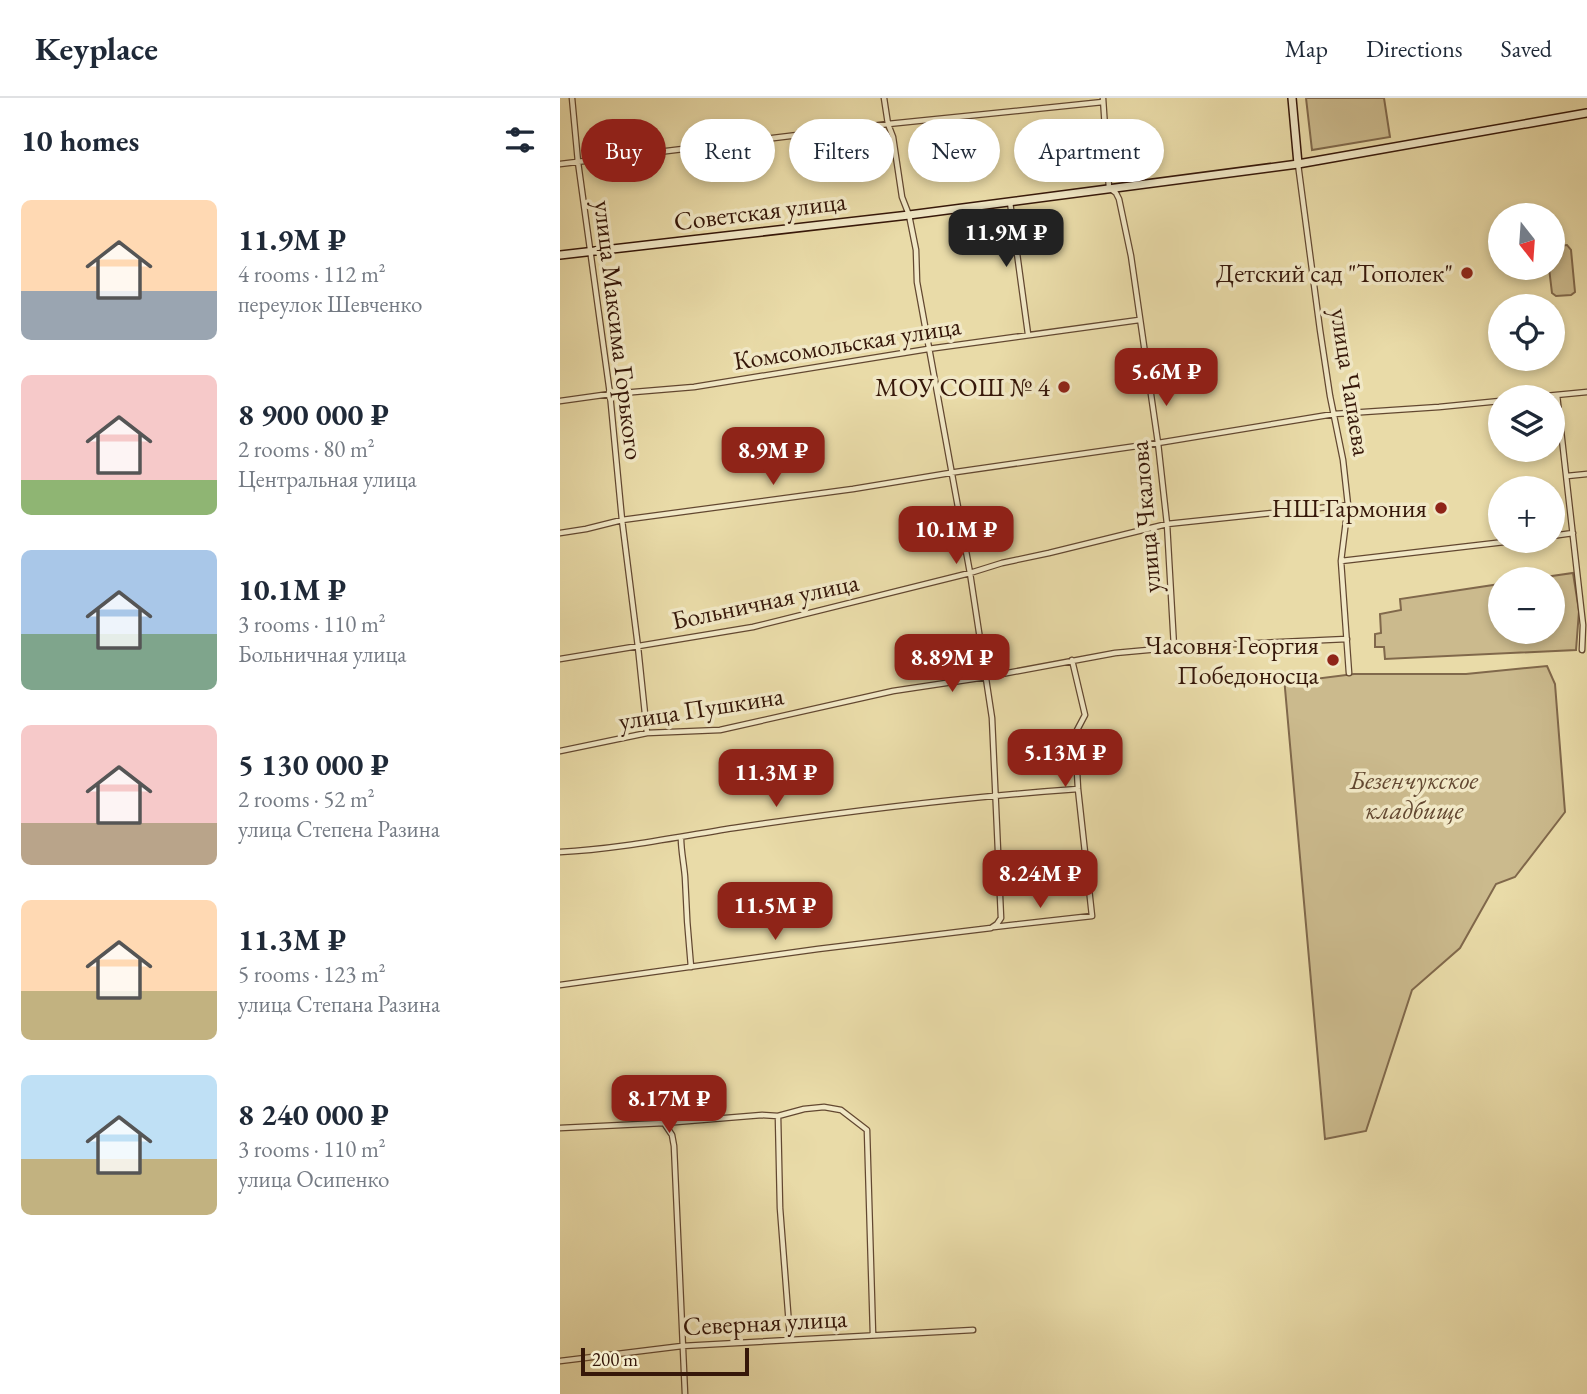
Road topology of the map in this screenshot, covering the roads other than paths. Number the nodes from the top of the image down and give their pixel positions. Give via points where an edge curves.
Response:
1 (572, 98) edge
2 (884, 98) edge
3 (1292, 98) edge
4 (1103, 100) edge
5 (1587, 113) edge
6 (887, 119) edge
7 (894, 123) edge
8 (789, 136) edge
9 (894, 144) edge
10 (578, 162) junction
11 (560, 164) edge
12 (1298, 164) junction
13 (1109, 188) junction
14 (1010, 201) junction
15 (909, 215) junction
16 (590, 252) junction
17 (560, 256) edge
18 (1139, 320) junction
19 (1028, 334) junction
20 (928, 349) junction
21 (1587, 392) edge
22 (610, 394) junction
23 (1565, 394) edge
24 (560, 401) edge
25 (1488, 402) edge
26 (1334, 414) junction
27 (1158, 443) junction
28 (1565, 460) edge
29 (951, 473) junction
30 (1587, 474) edge
31 (1567, 476) junction
32 (1348, 505) junction
33 (622, 520) junction
34 (1167, 524) junction
35 (560, 533) edge
36 (1573, 533) junction
37 (1565, 534) edge
38 (1488, 544) edge
39 (1341, 561) junction
40 (970, 573) junction
41 (1587, 594) edge
42 (1580, 595) junction
43 (1347, 639) junction
44 (638, 647) junction
45 (1174, 647) junction
46 (1583, 650) dead end
47 (560, 659) edge
48 (1072, 660) junction
49 (1349, 673) dead end
50 (986, 677) junction
51 (647, 733) junction
52 (560, 751) edge
53 (1078, 789) junction
54 (995, 795) junction
55 (681, 838) junction
56 (560, 852) edge
57 (991, 928) junction
58 (691, 967) junction
59 (560, 985) edge
60 (778, 1116) junction
61 (664, 1123) junction
62 (560, 1128) edge
63 (973, 1330) dead end
64 (873, 1335) junction
65 (790, 1339) junction
66 (682, 1346) junction
67 (560, 1361) edge
68 (685, 1394) edge

1 - 10 street, улица Максима Горького
2 - 6 street
3 - 12 street, улица Чапаева
4 - 7 street
4 - 13 street, улица Чкалова
5 - 12 street, Советская улица
8 - 10 street
9 - 15 street
10 - 11 street
10 - 16 street, улица Максима Горького
12 - 13 street, Советская улица
12 - 26 street, улица Чапаева
13 - 14 street, Советская улица
13 - 18 street, улица Чкалова via 1119,199
14 - 15 street, Советская улица
14 - 19 street
15 - 16 street, Советская улица
15 - 20 street
16 - 17 street, Советская улица
16 - 22 street, улица Максима Горького
18 - 19 street, Комсомольская улица
18 - 27 street, улица Чкалова
19 - 20 street, Комсомольская улица
20 - 22 street, Комсомольская улица via 694,387
20 - 29 street
21 - 23 street
22 - 24 street, Комсомольская улица
22 - 33 street, улица Максима Горького
25 - 26 street
26 - 27 street
26 - 32 street, улица Чапаева
27 - 29 street
27 - 34 street, улица Чкалова
28 - 31 street
29 - 33 street
29 - 40 street
30 - 31 street
31 - 36 street
32 - 34 street, Больничная улица
32 - 39 street, улица Чапаева
33 - 35 street
33 - 44 street, улица Максима Горького
34 - 40 street, Больничная улица
34 - 45 street, улица Чкалова
36 - 37 street
36 - 42 street
38 - 39 street
39 - 43 street, улица Чапаева
40 - 44 street, Больничная улица via 753,628
40 - 50 street
41 - 42 street
42 - 46 street
43 - 45 street, улица Пушкина
43 - 49 street, улица Чапаева
44 - 47 street, Больничная улица
44 - 51 street, улица Максима Горького
45 - 48 street, улица Пушкина
48 - 50 street, улица Пушкина
48 - 53 street via 1085,715 1076,732
50 - 51 street, улица Пушкина via 893,691 720,730
50 - 54 street
51 - 52 street, улица Пушкина
53 - 54 street
53 - 57 street via 1092,916
54 - 55 street
54 - 57 street via 1001,918
55 - 56 street
55 - 58 street
57 - 58 street
58 - 59 street
60 - 61 street
60 - 64 street via 824,1107 841,1110 867,1130
60 - 65 street
61 - 62 street
61 - 66 street via 674,1146
63 - 64 street, Северная улица
64 - 65 street, Северная улица
65 - 66 street, Северная улица
66 - 67 street, Северная улица
66 - 68 street

